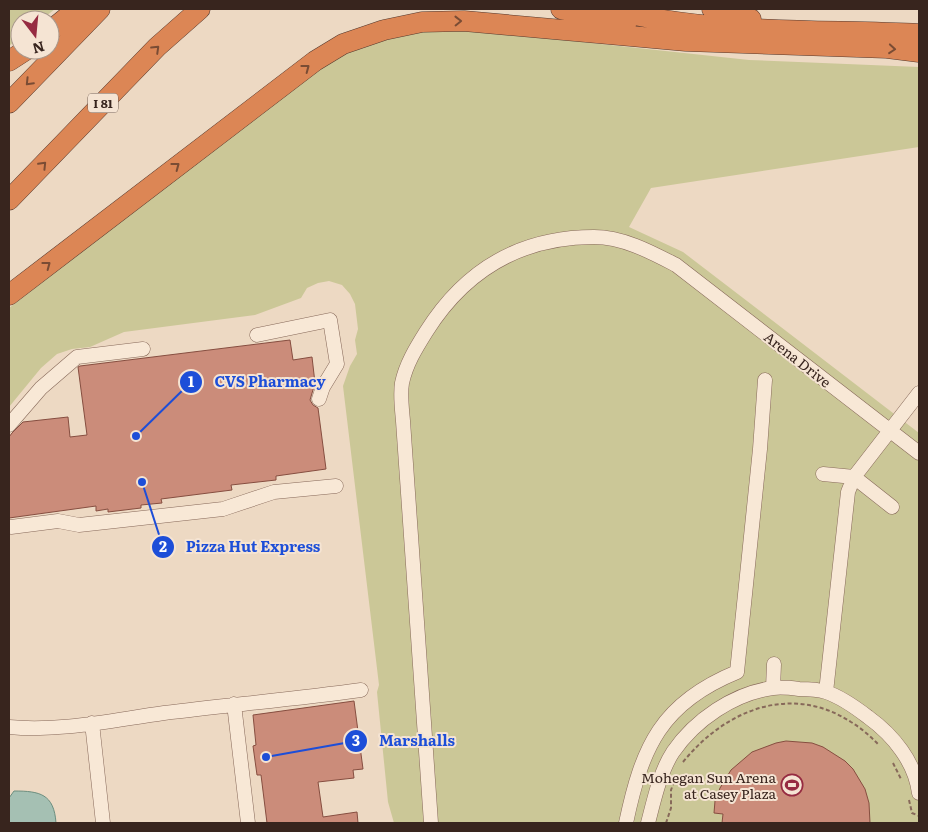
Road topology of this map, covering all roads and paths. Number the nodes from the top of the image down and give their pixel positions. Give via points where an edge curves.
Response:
1 (77, 9) edge
2 (100, 9) edge
3 (200, 9) edge
4 (561, 9) edge
5 (609, 9) edge
6 (712, 9) edge
7 (60, 23) edge
8 (919, 34) edge
9 (864, 39) junction
10 (919, 52) edge
11 (9, 103) edge
12 (9, 200) edge
13 (9, 295) edge
14 (256, 335) dead end
15 (143, 349) dead end
16 (765, 380) dead end
17 (919, 393) edge
18 (319, 399) dead end
19 (9, 425) edge
20 (890, 430) junction
21 (919, 453) edge
22 (823, 474) dead end
23 (854, 477) junction
24 (336, 486) dead end
25 (892, 507) dead end
26 (11, 527) dead end
27 (774, 664) dead end
28 (773, 688) junction
29 (361, 690) dead end
30 (826, 692) junction
31 (234, 704) junction
32 (92, 724) junction
33 (9, 727) edge
34 (881, 746) dead end
35 (891, 758) dead end
36 (680, 766) dead end
37 (902, 780) dead end
38 (674, 781) dead end
39 (913, 793) edge
40 (919, 816) edge
41 (103, 823) edge
42 (248, 823) edge
43 (431, 823) edge
44 (626, 823) edge
45 (648, 823) edge
46 (666, 823) edge

1 - 7 highway
2 -> 11 highway
12 -> 3 highway, I 81 via 157,47
4 - 9 highway via 622,24 732,38
5 - 9 highway via 688,24
6 - 9 highway via 744,18
8 - 9 highway
9 -> 10 highway
13 -> 9 highway via 315,62 343,44 384,30 422,22 464,21 686,41
14 - 18 lane via 330,320 337,364
15 - 19 lane via 77,357 40,388
16 - 44 lane via 737,672 700,690 663,724 641,766
17 - 20 lane
20 - 21 lane, Arena Drive
20 - 23 lane
20 - 43 lane, Arena Drive via 676,265 620,241 595,236 531,246 496,260 470,280 446,302 413,353 402,384
22 - 23 lane
23 - 25 lane
23 - 30 lane via 848,492
24 - 26 lane via 274,492 222,508 78,525 58,521
27 - 28 lane
28 - 30 lane
28 - 45 lane via 729,703 685,737 666,765
29 - 31 lane
30 - 39 lane via 849,703 887,732 900,747 914,774
31 - 32 lane
31 - 42 lane
32 - 33 lane via 28,729
32 - 41 lane
34 - 36 path via 836,714 800,704 782,704 740,714 720,726
35 - 37 path
38 - 46 path
39 - 40 path via 912,813

